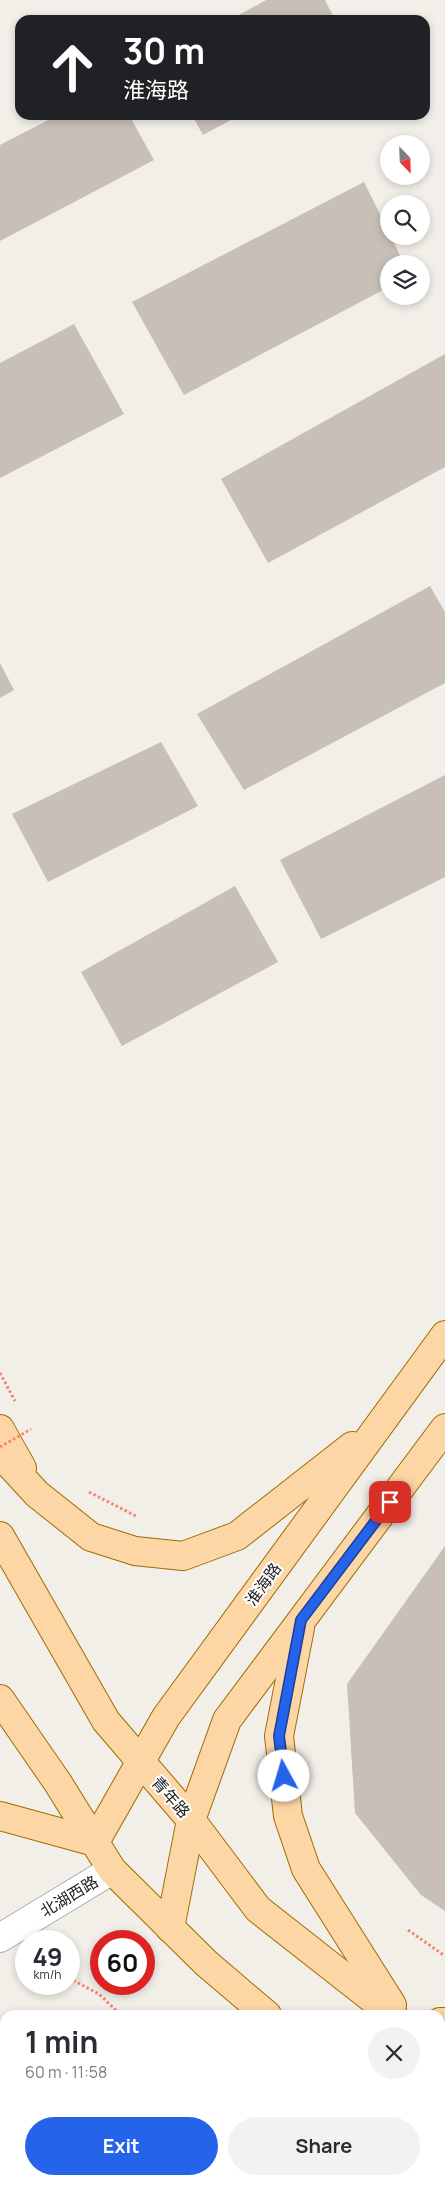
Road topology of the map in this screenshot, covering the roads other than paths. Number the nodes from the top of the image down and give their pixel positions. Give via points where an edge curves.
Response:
1 (445, 1335) edge
2 (379, 1425) junction
3 (445, 1428) edge
4 (0, 1429) edge
5 (0, 1454) edge
6 (37, 1494) junction
7 (0, 1536) edge
8 (301, 1620) junction
9 (0, 1699) edge
10 (140, 1761) junction
11 (0, 1816) edge
12 (191, 1820) junction
13 (95, 1842) junction
14 (112, 1870) junction
15 (170, 1928) junction
16 (0, 1938) edge
17 (262, 2010) edge
18 (387, 2010) edge
19 (395, 2010) edge

1 - 2 main road, 淮海路
2 - 6 main road via 237,1536 183,1556 135,1551 92,1537
2 - 10 main road, 淮海路 via 166,1717
3 - 8 main road
4 - 6 main road
5 - 6 main road
7 - 10 main road, 青年路 via 106,1721
8 - 12 main road via 227,1720
8 - 19 main road via 279,1736 288,1816 306,1869
9 - 13 main road
10 - 12 main road, 青年路
10 - 13 main road, 淮海路
11 - 13 main road
12 - 15 main road
12 - 18 main road, 青年路 via 258,1909
13 - 14 main road
14 - 15 main road
14 - 16 street, 北湖西路
15 - 17 main road

